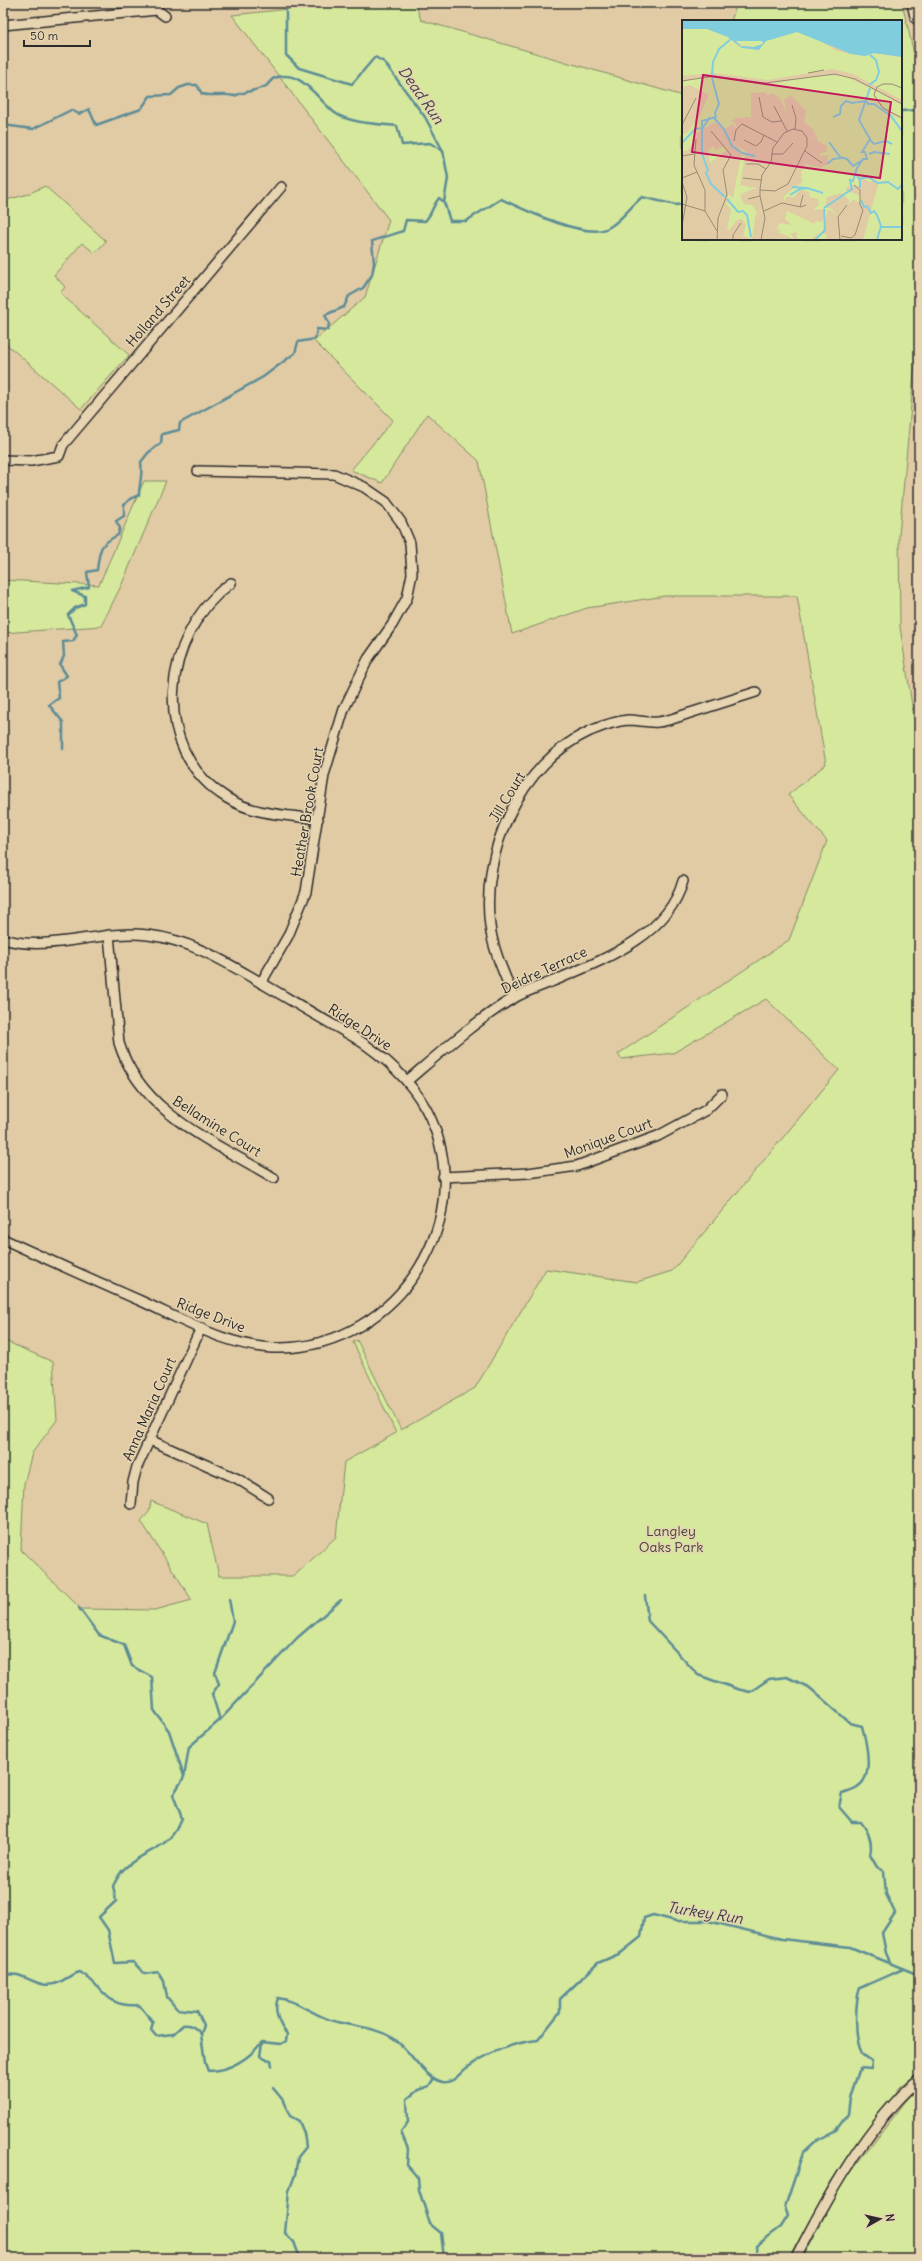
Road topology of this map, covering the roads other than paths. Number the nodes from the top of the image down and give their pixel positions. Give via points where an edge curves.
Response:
1 (916, 3) edge
2 (165, 16) dead end
3 (919, 16) edge
4 (3, 25) edge
5 (281, 187) dead end
6 (3, 460) edge
7 (198, 471) dead end
8 (231, 583) dead end
9 (756, 692) dead end
10 (318, 819) junction
11 (683, 881) dead end
12 (109, 935) junction
13 (3, 939) edge
14 (261, 983) junction
15 (514, 998) junction
16 (407, 1081) junction
17 (722, 1094) dead end
18 (443, 1177) junction
19 (274, 1178) dead end
20 (3, 1239) edge
21 (201, 1328) junction
22 (150, 1440) junction
23 (268, 1498) dead end
24 (132, 1504) dead end
25 (919, 2079) edge
26 (796, 2258) edge

1 - 3 highway
2 - 4 street via 157,10
5 - 6 street, Holland Street via 68,439 59,456 31,461
7 - 10 street, Heather Brook Court via 334,474 374,492 392,508 408,538 412,559 411,585 404,606 368,659 344,709 324,775
8 - 10 street via 201,613 175,673 173,710 178,737 197,772 209,785 228,798 256,810
9 - 15 street, Jill Court via 658,722 617,721 590,731 551,758 532,778 502,830 489,887 488,908 493,944
10 - 14 street, Heather Brook Court via 303,904 282,948
11 - 15 street, Deidre Terrace via 670,911 650,930 626,947
12 - 13 street, Ridge Drive via 44,944
12 - 14 street, Ridge Drive via 147,935 187,943
12 - 19 street, Bellamine Court via 119,1043 123,1057 134,1076 148,1095 170,1116
14 - 16 street, Ridge Drive via 372,1049
15 - 16 street, Deidre Terrace via 482,1019
16 - 18 street, Ridge Drive via 427,1111 434,1127
17 - 18 street, Monique Court via 706,1110 658,1136 577,1166 528,1173
18 - 21 street, Ridge Drive via 439,1221 427,1254 408,1286 353,1331 322,1342 280,1348 244,1343
20 - 21 street, Ridge Drive
21 - 22 street, Anna Maria Court
22 - 23 street via 238,1479
22 - 24 street, Anna Maria Court via 137,1467
25 - 26 street via 903,2094 860,2148

